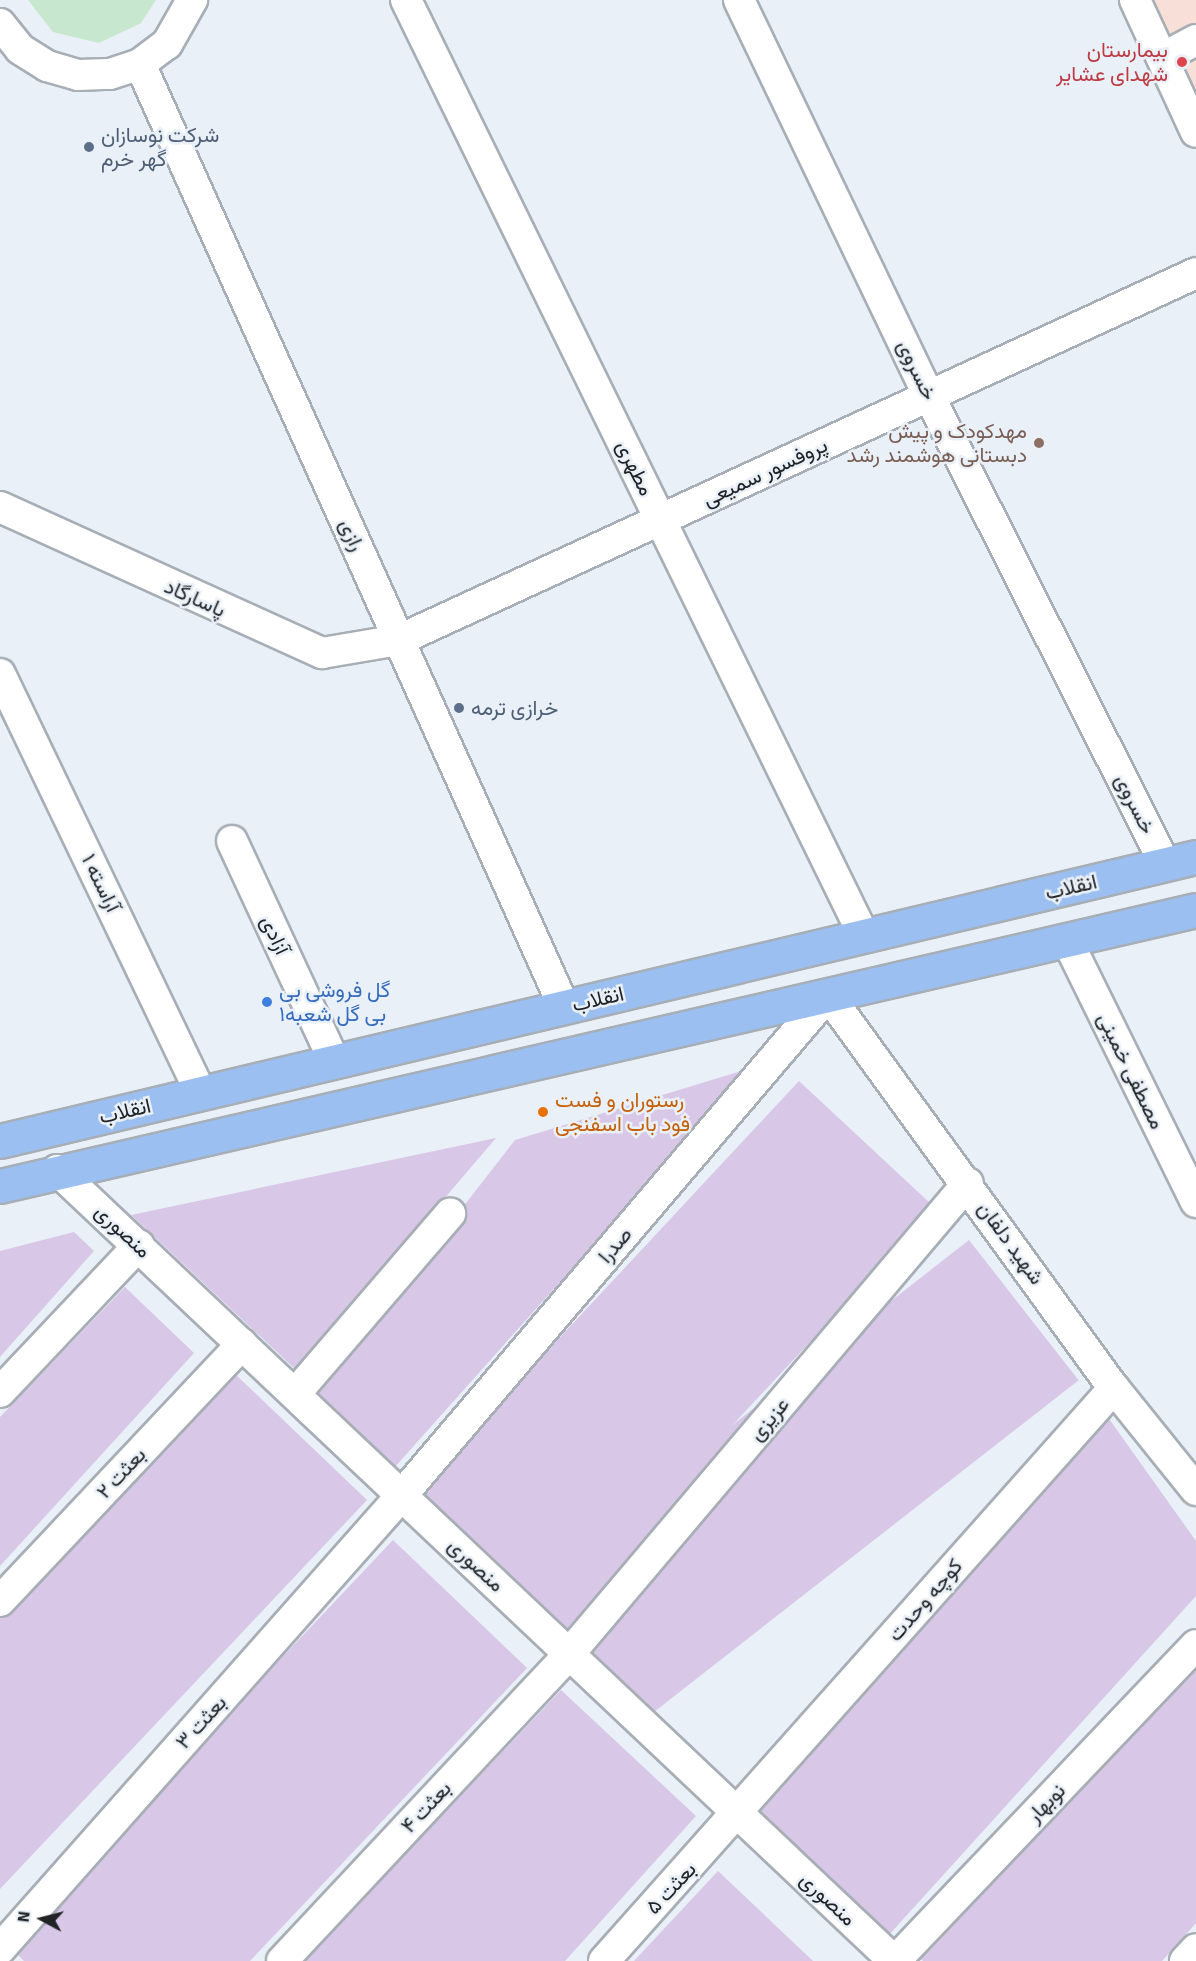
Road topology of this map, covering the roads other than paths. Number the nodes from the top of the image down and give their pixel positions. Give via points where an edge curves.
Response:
1 (192, 0) edge
2 (406, 0) edge
3 (739, 0) edge
4 (1135, 0) edge
5 (0, 25) edge
6 (1196, 39) edge
7 (1162, 58) junction
8 (140, 64) junction
9 (1196, 132) edge
10 (1196, 273) edge
11 (929, 396) junction
12 (0, 507) edge
13 (660, 520) junction
14 (399, 640) junction
15 (0, 674) edge
16 (232, 841) dead end
17 (1181, 861) edge
18 (1196, 910) edge
19 (864, 936) junction
20 (1067, 940) junction
21 (828, 995) junction
22 (564, 1007) junction
23 (334, 1061) junction
24 (201, 1093) junction
25 (215, 1135) junction
26 (0, 1141) edge
27 (57, 1170) junction
28 (968, 1183) junction
29 (0, 1186) edge
30 (1196, 1202) edge
31 (450, 1214) dead end
32 (139, 1245) junction
33 (242, 1344) junction
34 (1114, 1388) junction
35 (0, 1392) edge
36 (295, 1394) junction
37 (1196, 1490) edge
38 (402, 1495) junction
39 (0, 1601) edge
40 (1196, 1645) edge
41 (569, 1654) junction
42 (739, 1815) junction
43 (0, 1949) edge
44 (1196, 1949) edge
45 (282, 1961) edge
46 (603, 1961) edge
47 (894, 1961) edge
48 (1185, 1961) edge

1 - 8 street via 167,44
2 - 13 street, مطهری
3 - 11 street, خسروی
4 - 7 street
5 - 8 street via 20,49 47,66 78,75 110,74
6 - 7 street
7 - 9 street
8 - 14 street, رازی
10 - 11 street, پروفسور سمیعی
11 - 13 street, پروفسور سمیعی
11 - 17 street, خسروی
12 - 14 street, پاسارگاد via 322,653
13 - 14 street, پروفسور سمیعی
13 - 19 street, مطهری
14 - 22 street, رازی
15 - 24 street, آراسته ۱
16 - 23 street, آزادی
17 - 19 main road, انقلاب
18 - 20 main road, انقلاب
19 - 22 main road, انقلاب
20 - 21 main road, انقلاب
20 - 30 street, مصطفی خمینی
21 - 25 main road, انقلاب
21 - 28 street, شهید دلفان
21 - 38 street, صدرا
22 - 23 main road, انقلاب
23 - 24 main road, انقلاب
24 - 25 main road
24 - 26 main road, انقلاب
25 - 27 main road, انقلاب
27 - 29 main road, انقلاب
27 - 32 street, منصوری
28 - 34 street, شهید دلفان
28 - 41 street, عزیزی
31 - 36 street
32 - 33 street, منصوری
32 - 35 street
33 - 36 street, منصوری
33 - 39 street, بعثت ۲
34 - 37 street, شهید دلفان
34 - 42 street, کوچه وحدت
36 - 38 street, منصوری
38 - 41 street, منصوری
38 - 43 street, بعثت ۳
40 - 47 street, نوبهار
41 - 42 street, منصوری
41 - 45 street, بعثت ۴
42 - 46 street, بعثت ۵
42 - 47 street, منصوری
44 - 48 street

